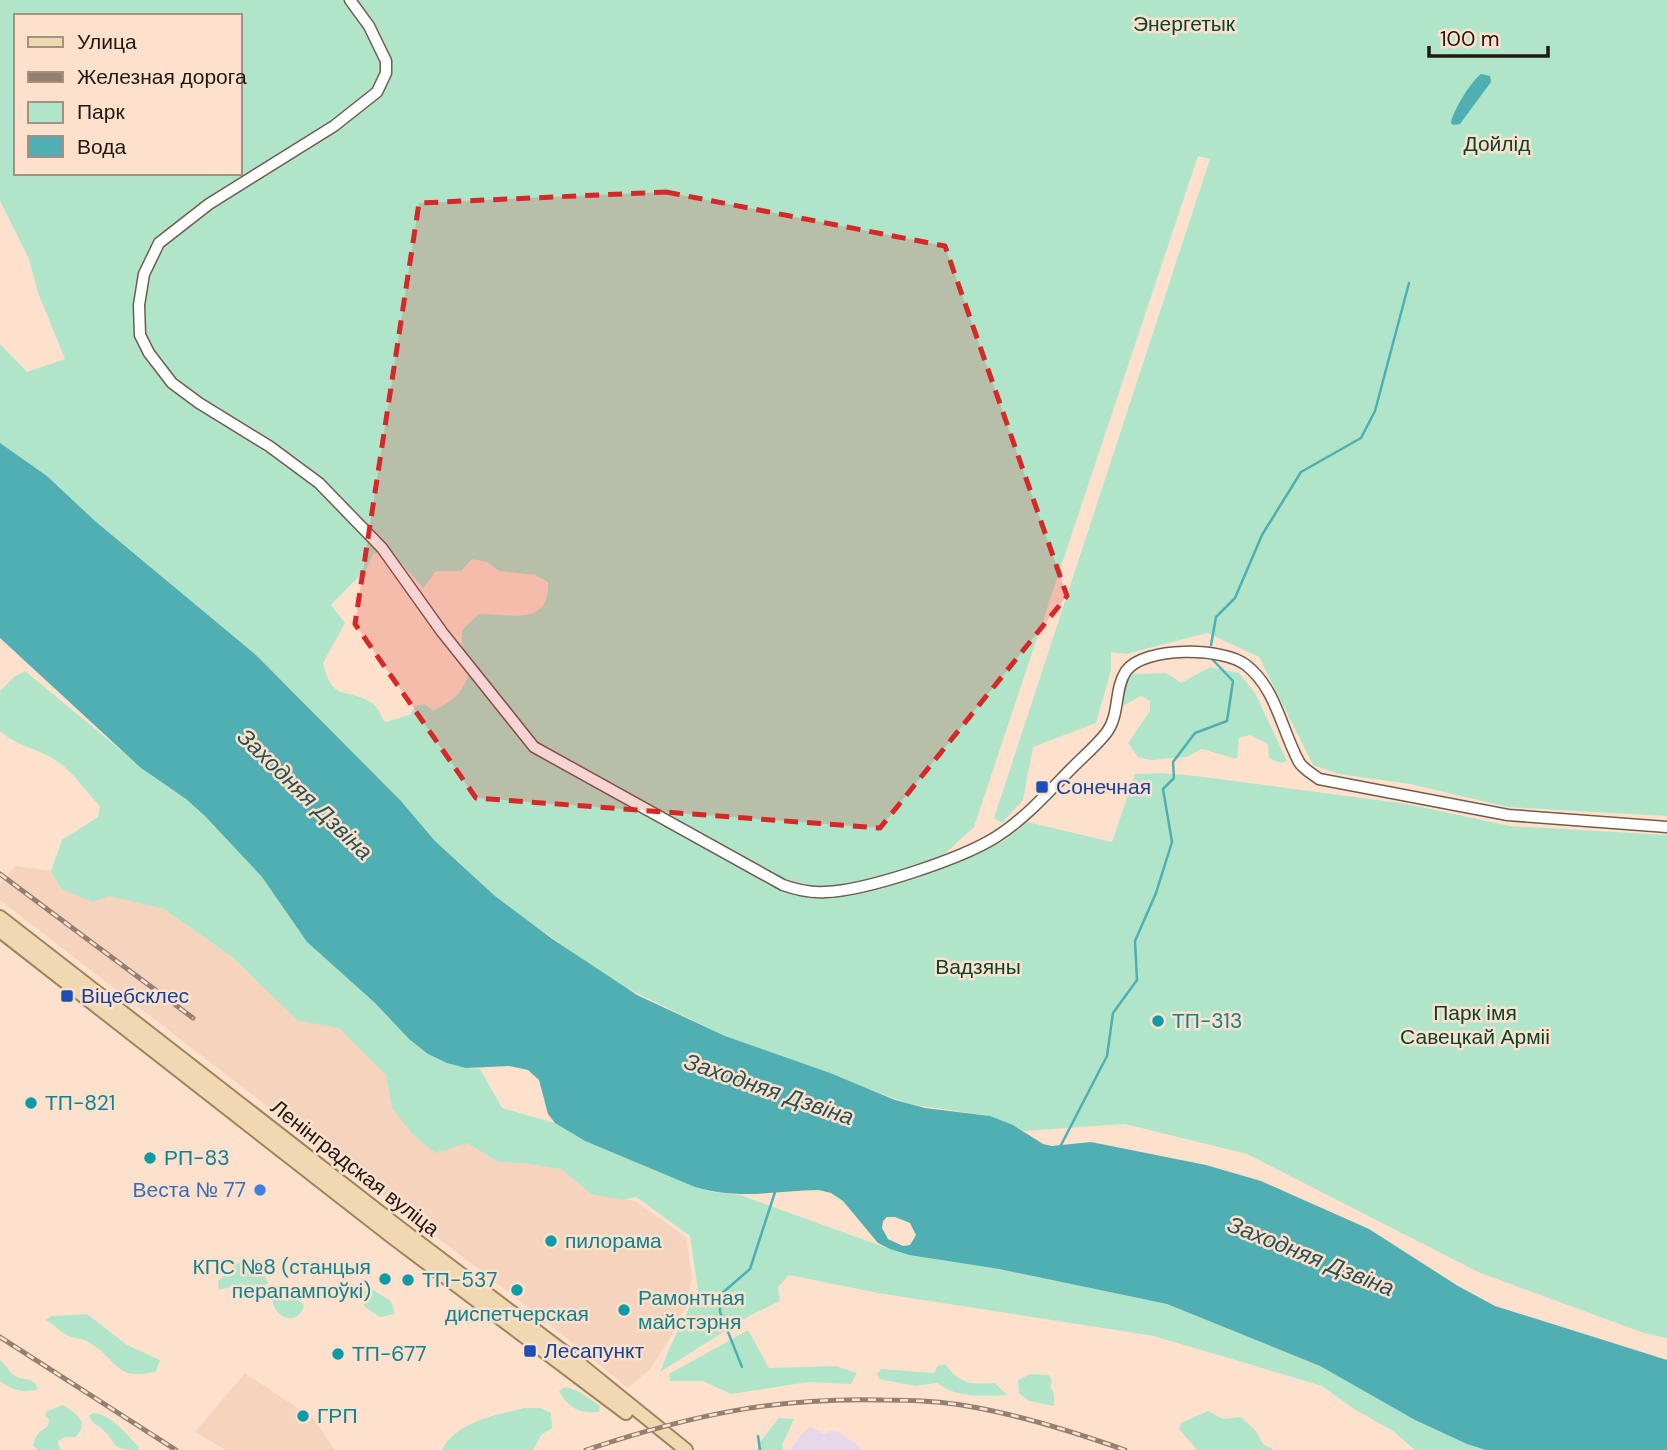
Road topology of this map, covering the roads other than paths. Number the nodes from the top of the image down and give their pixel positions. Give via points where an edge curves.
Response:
1 (350, 0) edge
2 (1667, 827) edge
3 (0, 917) edge
4 (0, 931) edge
5 (673, 1450) edge
6 (686, 1450) edge

1 - 2 street via 386,61 377,92 334,126 209,204 159,243 145,274 140,335 172,383 319,483 383,548 442,632 534,747 783,886 828,892 892,879 995,838 1108,731 1126,671 1144,658 1208,652 1245,664 1261,681 1300,765 1319,779 1508,815
3 - 6 main road, Ленінградская вуліца via 576,1360
4 - 5 main road, Ленінградская вуліца

